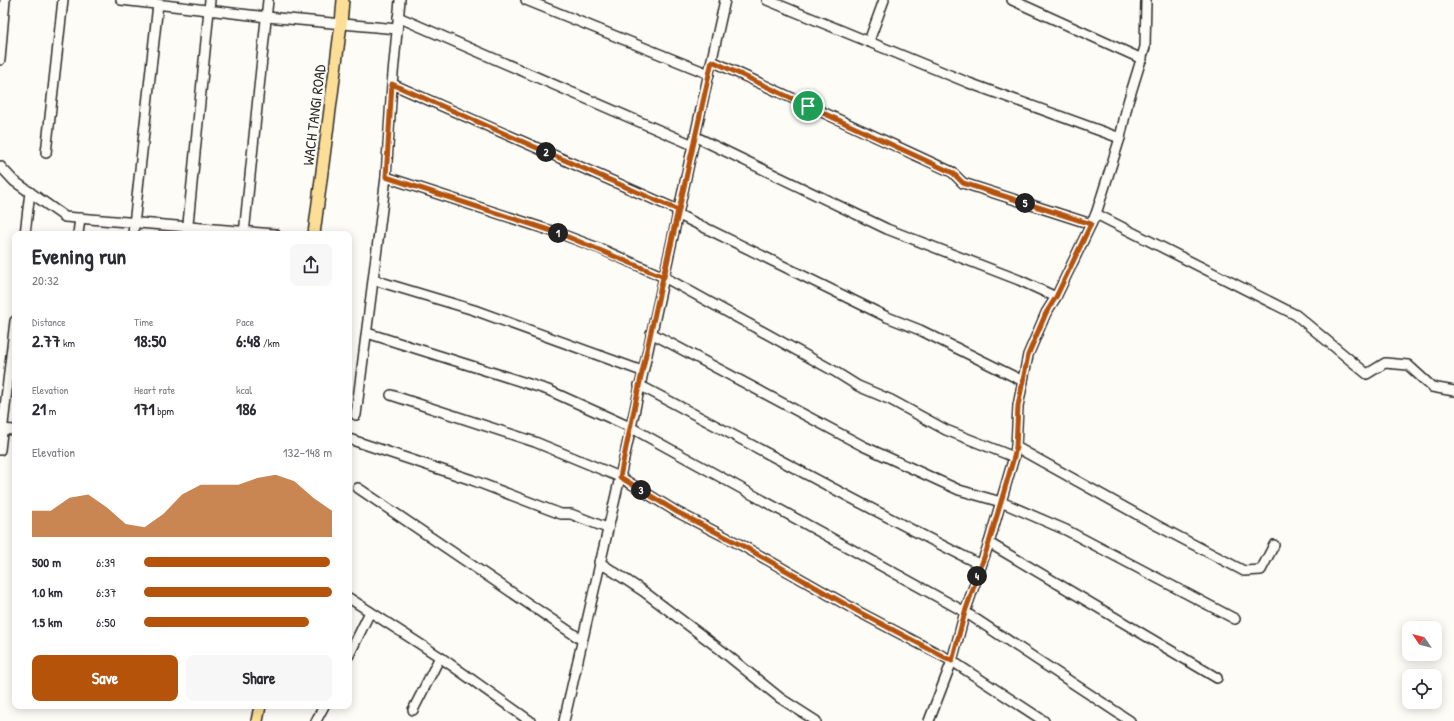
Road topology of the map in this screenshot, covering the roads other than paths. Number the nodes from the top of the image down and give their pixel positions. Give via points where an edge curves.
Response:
1 (5, 0) edge
2 (63, 0) edge
3 (120, 0) edge
4 (210, 0) edge
5 (268, 0) edge
6 (343, 0) edge
7 (400, 0) edge
8 (526, 0) edge
9 (725, 0) edge
10 (767, 0) edge
11 (884, 0) edge
12 (1012, 0) edge
13 (1146, 0) edge
14 (158, 4) junction
15 (209, 10) junction
16 (267, 17) junction
17 (398, 17) junction
18 (341, 24) junction
19 (397, 29) junction
20 (869, 41) junction
21 (0, 60) edge
22 (1142, 60) junction
23 (712, 61) junction
24 (709, 74) junction
25 (392, 84) junction
26 (1120, 138) junction
27 (694, 141) junction
28 (46, 153) dead end
29 (0, 166) edge
30 (386, 177) junction
31 (30, 192) junction
32 (677, 212) junction
33 (1096, 214) junction
34 (80, 218) junction
35 (135, 222) junction
36 (1091, 224) junction
37 (187, 230) edge
38 (25, 231) edge
39 (78, 231) edge
40 (134, 231) edge
41 (206, 231) edge
42 (244, 231) edge
43 (314, 231) edge
44 (664, 277) junction
45 (374, 280) junction
46 (1056, 297) junction
47 (367, 333) junction
48 (651, 333) junction
49 (12, 344) edge
50 (642, 371) junction
51 (1023, 381) junction
52 (639, 385) junction
53 (1454, 391) edge
54 (391, 395) dead end
55 (356, 415) dead end
56 (630, 427) junction
57 (1, 429) edge
58 (12, 430) edge
59 (352, 440) edge
60 (1016, 447) junction
61 (0, 450) edge
62 (1014, 457) junction
63 (620, 477) junction
64 (358, 488) dead end
65 (1001, 502) junction
66 (607, 528) junction
67 (989, 543) junction
68 (1274, 545) dead end
69 (599, 562) junction
70 (981, 565) junction
71 (352, 600) edge
72 (370, 612) junction
73 (965, 612) junction
74 (1235, 619) dead end
75 (582, 640) junction
76 (352, 648) edge
77 (440, 658) junction
78 (952, 661) junction
79 (1217, 678) dead end
80 (259, 709) edge
81 (322, 709) edge
82 (413, 710) dead end
83 (257, 721) edge
84 (316, 721) edge
85 (530, 721) edge
86 (564, 721) edge
87 (816, 721) edge
88 (929, 721) edge
89 (1044, 721) edge
90 (1130, 721) edge

1 - 21 street
2 - 28 street
3 - 14 street
4 - 15 street
5 - 16 street
6 - 18 main road, WACH TANGI ROAD
7 - 17 street
8 - 24 street
9 - 23 street
10 - 20 street
11 - 20 street
12 - 22 street
13 - 22 street via 1145,47
14 - 15 street
14 - 35 street
15 - 16 street
15 - 37 street
16 - 18 street
16 - 42 street
17 - 19 street
17 - 27 street
18 - 19 street
18 - 43 main road, WACH TANGI ROAD
19 - 25 street
20 - 26 street via 969,83
22 - 26 street via 1128,102
23 - 24 street
23 - 36 street via 952,172 963,183
24 - 27 street
25 - 30 street
25 - 32 street
26 - 33 street
27 - 32 street
27 - 46 street via 887,229
29 - 31 street via 14,181
30 - 44 street via 561,234
30 - 45 street
31 - 34 street via 65,217
31 - 38 street
32 - 44 street
32 - 51 street via 873,310 920,330
33 - 36 street
33 - 53 street via 1296,315 1367,374 1385,363 1408,365 1432,387
34 - 35 street
34 - 39 street
35 - 37 street
35 - 40 street
36 - 46 street
37 - 41 street
44 - 48 street
44 - 62 street via 858,386 891,400 946,430
45 - 47 street
45 - 50 street via 474,310
46 - 51 street via 1046,313 1028,355
47 - 55 street
47 - 56 street via 548,390
48 - 50 street
48 - 65 street via 863,446 958,490
49 - 57 street
50 - 52 street
51 - 60 street via 1018,406
52 - 56 street
52 - 70 street via 831,489
54 - 63 street via 535,442
56 - 63 street
56 - 73 street
57 - 58 street
57 - 61 street
59 - 66 street
60 - 62 street
60 - 68 street via 1244,571 1261,570
62 - 65 street
63 - 66 street
63 - 78 street via 677,512
64 - 75 street
65 - 67 street
65 - 74 street via 1066,530
66 - 69 street
67 - 70 street
67 - 79 street
69 - 75 street
69 - 87 street via 643,591 780,698
70 - 73 street
71 - 72 street
72 - 76 street
72 - 77 street
73 - 78 street
73 - 90 street
75 - 86 street
77 - 82 street
77 - 85 street
78 - 88 street
78 - 89 street
80 - 83 main road
81 - 84 street

